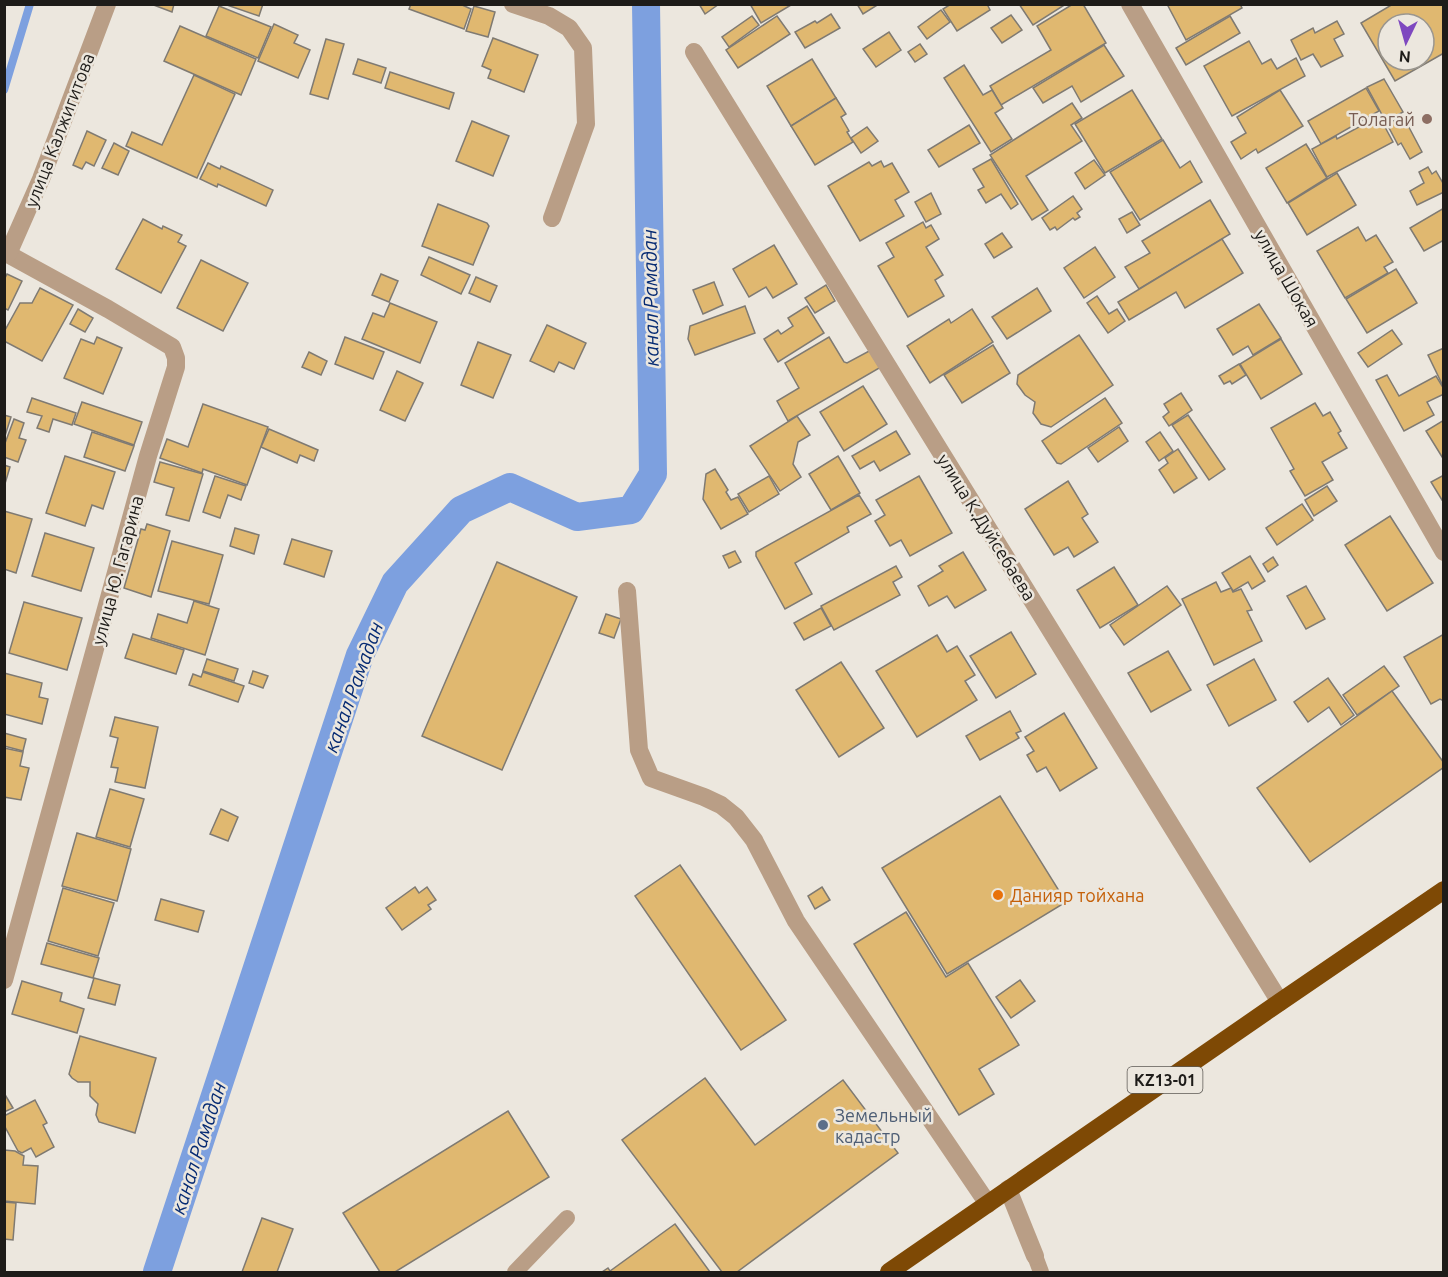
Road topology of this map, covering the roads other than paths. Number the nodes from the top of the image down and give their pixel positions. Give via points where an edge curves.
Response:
1 (107, 4) edge
2 (513, 4) edge
3 (1130, 4) edge
4 (694, 52) dead end
5 (552, 218) dead end
6 (6, 253) edge
7 (1443, 552) edge
8 (627, 591) dead end
9 (1443, 890) edge
10 (4, 980) edge
11 (1280, 1002) junction
12 (1008, 1189) junction
13 (988, 1204) junction
14 (567, 1218) dead end
15 (1038, 1264) edge
16 (514, 1272) edge
17 (889, 1272) edge

1 - 6 street, улица Калжигитова via 49,158
2 - 5 street via 549,16 569,28 583,48 586,124
3 - 7 street, улица Шокая
4 - 11 street, улица К.Дуйсебаева
6 - 10 street, улица Ю. Гагарина via 172,347 176,367
8 - 13 street via 639,750 651,778 704,797 736,817 754,840 796,921
9 - 11 highway, KZ13-01
11 - 12 highway, KZ13-01
12 - 13 highway, KZ13-01
12 - 15 street
13 - 17 highway, KZ13-01
14 - 16 lane

